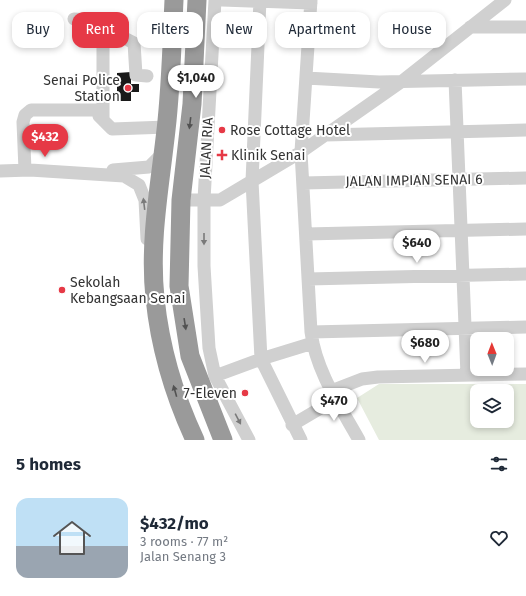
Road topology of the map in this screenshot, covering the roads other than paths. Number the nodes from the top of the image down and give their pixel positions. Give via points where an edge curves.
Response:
1 (174, 0) edge
2 (197, 0) edge
3 (215, 0) edge
4 (222, 0) edge
5 (505, 0) edge
6 (260, 1) edge
7 (311, 1) edge
8 (470, 27) junction
9 (526, 27) edge
10 (129, 40) edge
11 (103, 48) edge
12 (147, 76) dead end
13 (306, 78) junction
14 (526, 79) edge
15 (455, 80) junction
16 (401, 82) junction
17 (103, 121) junction
18 (167, 127) junction
19 (526, 130) edge
20 (458, 132) junction
21 (325, 135) junction
22 (164, 152) junction
23 (301, 152) junction
24 (25, 170) junction
25 (0, 171) edge
26 (89, 172) junction
27 (526, 178) edge
28 (460, 179) junction
29 (252, 181) junction
30 (302, 183) junction
31 (181, 200) junction
32 (204, 200) junction
33 (526, 229) edge
34 (462, 231) junction
35 (306, 234) junction
36 (526, 274) edge
37 (464, 276) junction
38 (308, 279) junction
39 (155, 298) junction
40 (526, 326) edge
41 (465, 328) junction
42 (312, 337) junction
43 (261, 359) junction
44 (526, 374) edge
45 (215, 376) junction
46 (467, 376) junction
47 (333, 395) junction
48 (292, 425) junction
49 (195, 440) edge
50 (223, 440) edge
51 (249, 440) edge
52 (301, 440) edge
53 (359, 440) edge

1 - 18 highway
2 -> 31 highway via 192,104
3 - 32 street, JALAN RIA
4 - 6 street
5 - 8 street
6 - 7 street
6 - 29 street
7 - 13 street
8 - 9 street
8 - 16 street
10 - 12 street via 134,43 136,75
11 - 17 street
13 - 16 street
13 - 23 street
14 - 15 street
15 - 16 street
15 - 20 street
16 - 21 street
17 - 18 street via 112,129
17 - 24 street via 98,110 31,110 23,122
18 - 22 highway
19 - 20 street
20 - 21 street
20 - 28 street
21 - 23 street
22 - 26 street via 149,167
22 - 39 highway via 154,229
23 - 29 street
23 - 30 street
24 - 25 street
24 - 26 street
39 -> 26 street via 149,273 145,200 140,185 124,176
27 - 28 street, JALAN IMPIAN SENAI 6
28 - 30 street, JALAN IMPIAN SENAI 6
28 - 34 street
29 - 32 street via 220,200
29 - 43 street
30 - 35 street
31 - 32 street
31 -> 50 highway via 179,286 190,356
32 -> 45 street, JALAN RIA via 208,340
33 - 34 street
34 - 35 street
34 - 37 street
35 - 38 street
36 - 37 street
37 - 38 street
37 - 41 street
38 - 42 street
49 -> 39 highway via 180,407 165,355
40 - 41 street
41 - 42 street
41 - 46 street
42 - 43 street
42 - 47 street
43 - 45 street
43 - 48 street
44 - 46 street
45 -> 51 street, JALAN RIA
46 - 47 street via 362,379
47 - 48 street
47 - 53 street
48 - 52 street

